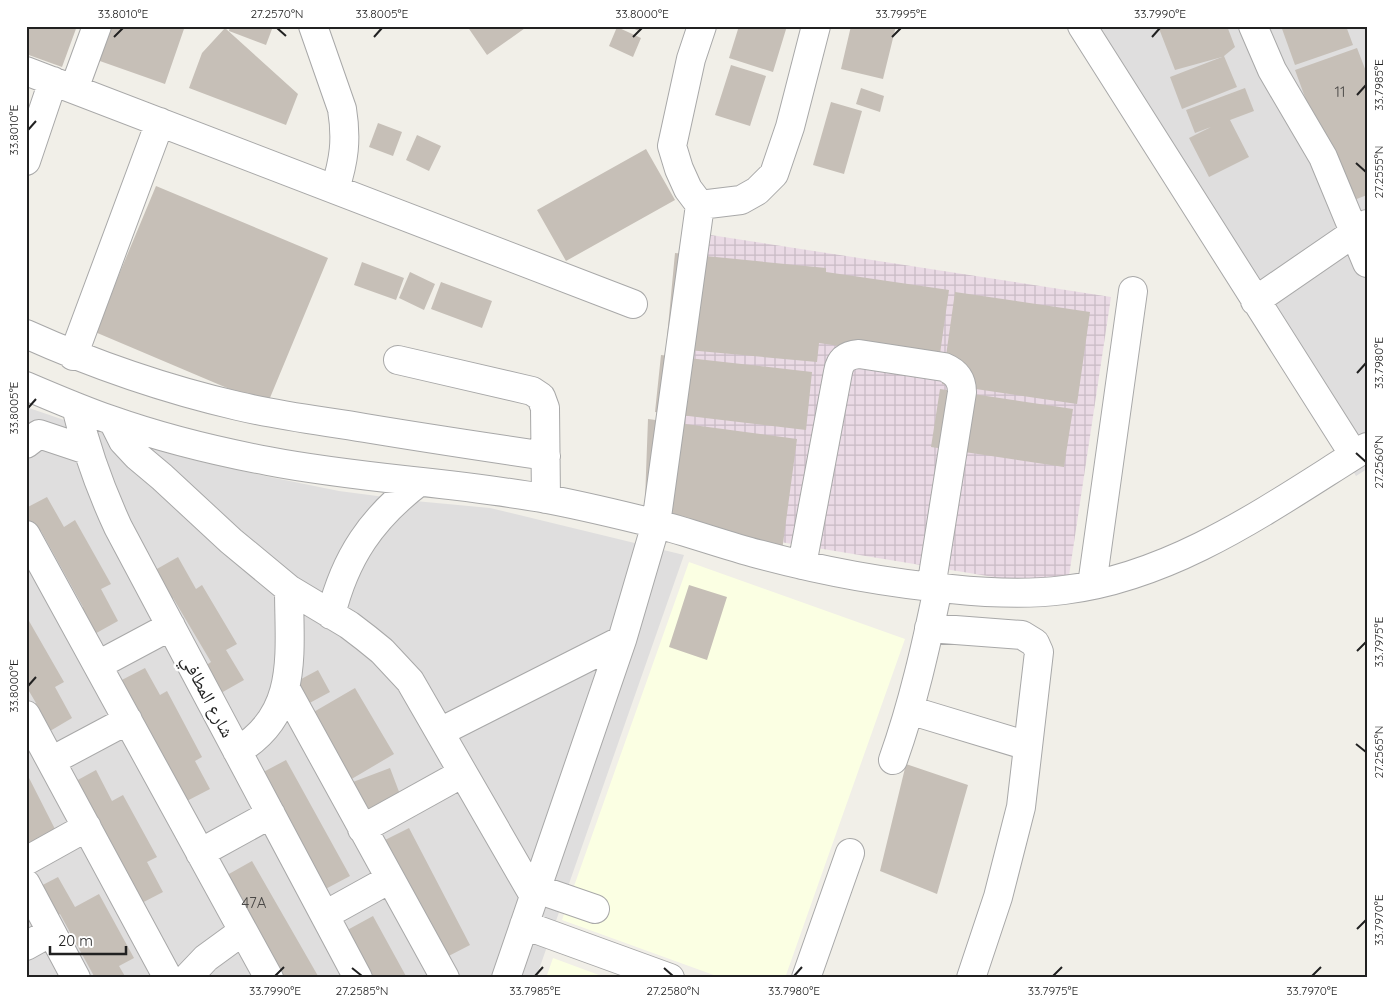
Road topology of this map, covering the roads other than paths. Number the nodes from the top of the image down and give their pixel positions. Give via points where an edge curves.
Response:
1 (97, 26) edge
2 (313, 26) edge
3 (702, 26) edge
4 (816, 26) edge
5 (1082, 26) edge
6 (1253, 26) edge
7 (26, 71) edge
8 (63, 85) junction
9 (160, 122) junction
10 (26, 161) edge
11 (334, 189) junction
12 (700, 206) junction
13 (1360, 228) edge
14 (1367, 263) edge
15 (1133, 291) dead end
16 (1256, 301) junction
17 (633, 304) dead end
18 (26, 334) edge
19 (73, 356) junction
20 (398, 360) dead end
21 (26, 386) edge
22 (76, 407) junction
23 (113, 421) junction
24 (31, 436) edge
25 (87, 450) junction
26 (1360, 451) edge
27 (546, 456) junction
28 (418, 482) junction
29 (546, 499) junction
30 (656, 524) junction
31 (29, 546) edge
32 (802, 565) junction
33 (1092, 585) junction
34 (934, 588) junction
35 (289, 589) junction
36 (331, 614) junction
37 (171, 626) junction
38 (930, 628) junction
39 (622, 640) junction
40 (98, 665) junction
41 (286, 689) junction
42 (909, 710) junction
43 (26, 715) edge
44 (128, 720) junction
45 (440, 732) junction
46 (1028, 746) junction
47 (238, 751) junction
48 (893, 760) dead end
49 (51, 761) junction
50 (463, 773) junction
51 (271, 814) junction
52 (87, 827) junction
53 (362, 829) junction
54 (200, 853) junction
55 (850, 853) dead end
56 (26, 861) edge
57 (390, 879) junction
58 (26, 884) edge
59 (535, 893) junction
60 (594, 909) dead end
61 (325, 915) junction
62 (524, 925) junction
63 (243, 931) junction
64 (52, 932) junction
65 (26, 946) edge
66 (76, 978) edge
67 (168, 978) edge
68 (188, 978) edge
69 (269, 978) edge
70 (358, 978) edge
71 (444, 978) edge
72 (506, 978) edge
73 (670, 978) edge
74 (806, 978) edge
75 (971, 978) edge

1 - 8 street
2 - 11 street via 344,123 345,151
3 - 12 street via 691,59 672,146 688,189
4 - 12 street via 774,174 757,191 741,200
5 - 16 street
6 - 13 street via 1272,70
7 - 8 street
8 - 9 street
8 - 10 street
9 - 11 street
9 - 19 street
11 - 17 street
12 - 30 street
13 - 14 street
13 - 16 street
15 - 33 street
16 - 26 street
18 - 19 street
19 - 27 street via 155,384 239,406
20 - 27 street via 537,393 544,402
21 - 22 street
22 - 23 street
22 - 25 street, شارع المطافي
23 - 28 street via 268,461
23 - 35 street via 123,441 136,456
24 - 25 street
25 - 37 street, شارع المطافي via 118,527
26 - 33 street via 1192,552 1158,567
27 - 29 street
28 - 29 street
28 - 36 street via 387,508 362,540 342,576
29 - 30 street
30 - 32 street
30 - 39 street
31 - 40 street
32 - 34 street
32 - 34 street via 842,361 852,354 859,354 944,367 956,373 962,392
33 - 34 street via 1012,594
34 - 38 street
35 - 36 street
35 - 41 street
36 - 45 street via 366,638 396,666 410,682
37 - 40 street
37 - 47 street, شارع المطافي
38 - 42 street
38 - 46 street via 1022,635 1035,643 1039,658
39 - 45 street
39 - 59 street
40 - 44 street
41 - 47 street via 268,726 260,736
41 - 53 street
42 - 46 street
42 - 48 street
43 - 49 street
44 - 49 street
44 - 54 street
45 - 50 street
46 - 75 street via 1021,807 1007,865
47 - 51 street, شارع المطافي
49 - 52 street
50 - 53 street
50 - 59 street
51 - 54 street
51 - 61 street, شارع المطافي
52 - 56 street
52 - 67 street
53 - 57 street
54 - 63 street
55 - 74 street
57 - 61 street
57 - 71 street
58 - 64 street
59 - 60 street
59 - 62 street
61 - 70 street, شارع المطافي
62 - 72 street
62 - 73 street
63 - 68 street via 212,953
63 - 69 street
64 - 65 street
64 - 66 street

